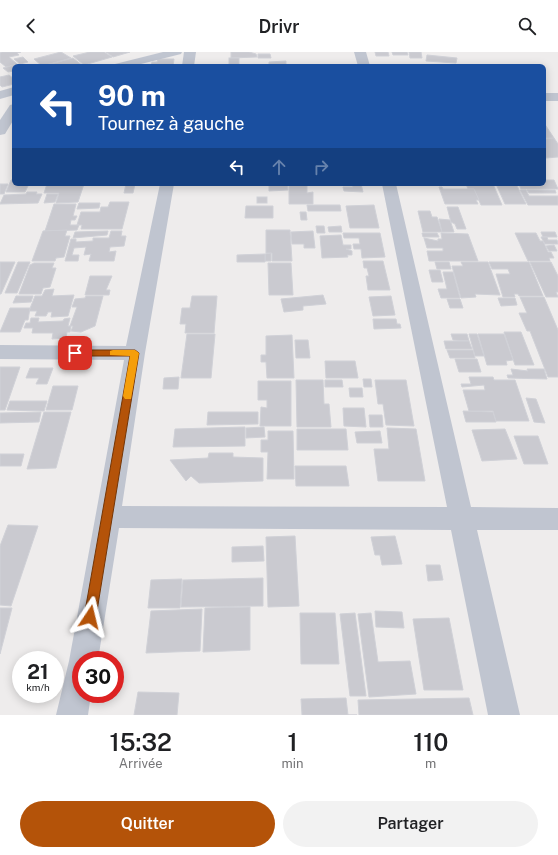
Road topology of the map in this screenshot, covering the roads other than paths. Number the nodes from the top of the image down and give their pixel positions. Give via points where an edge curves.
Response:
1 (177, 52) edge
2 (190, 52) edge
3 (360, 52) edge
4 (127, 64) edge
5 (188, 64) edge
6 (364, 64) edge
7 (12, 92) edge
8 (0, 95) edge
9 (546, 96) edge
10 (558, 97) edge
11 (12, 111) edge
12 (0, 131) edge
13 (168, 186) edge
14 (389, 186) edge
15 (0, 352) edge
16 (135, 353) junction
17 (108, 518) junction
18 (460, 518) junction
19 (558, 519) edge
20 (84, 651) edge
21 (74, 703) edge
22 (72, 715) edge
23 (504, 715) edge

1 - 4 street
2 - 5 street
3 - 6 street
7 - 8 street
9 - 10 street
11 - 12 street
13 - 16 street
14 - 18 street
15 - 16 street
16 - 17 street
17 - 18 street
17 - 20 street
18 - 19 street
18 - 23 street
21 - 22 street

